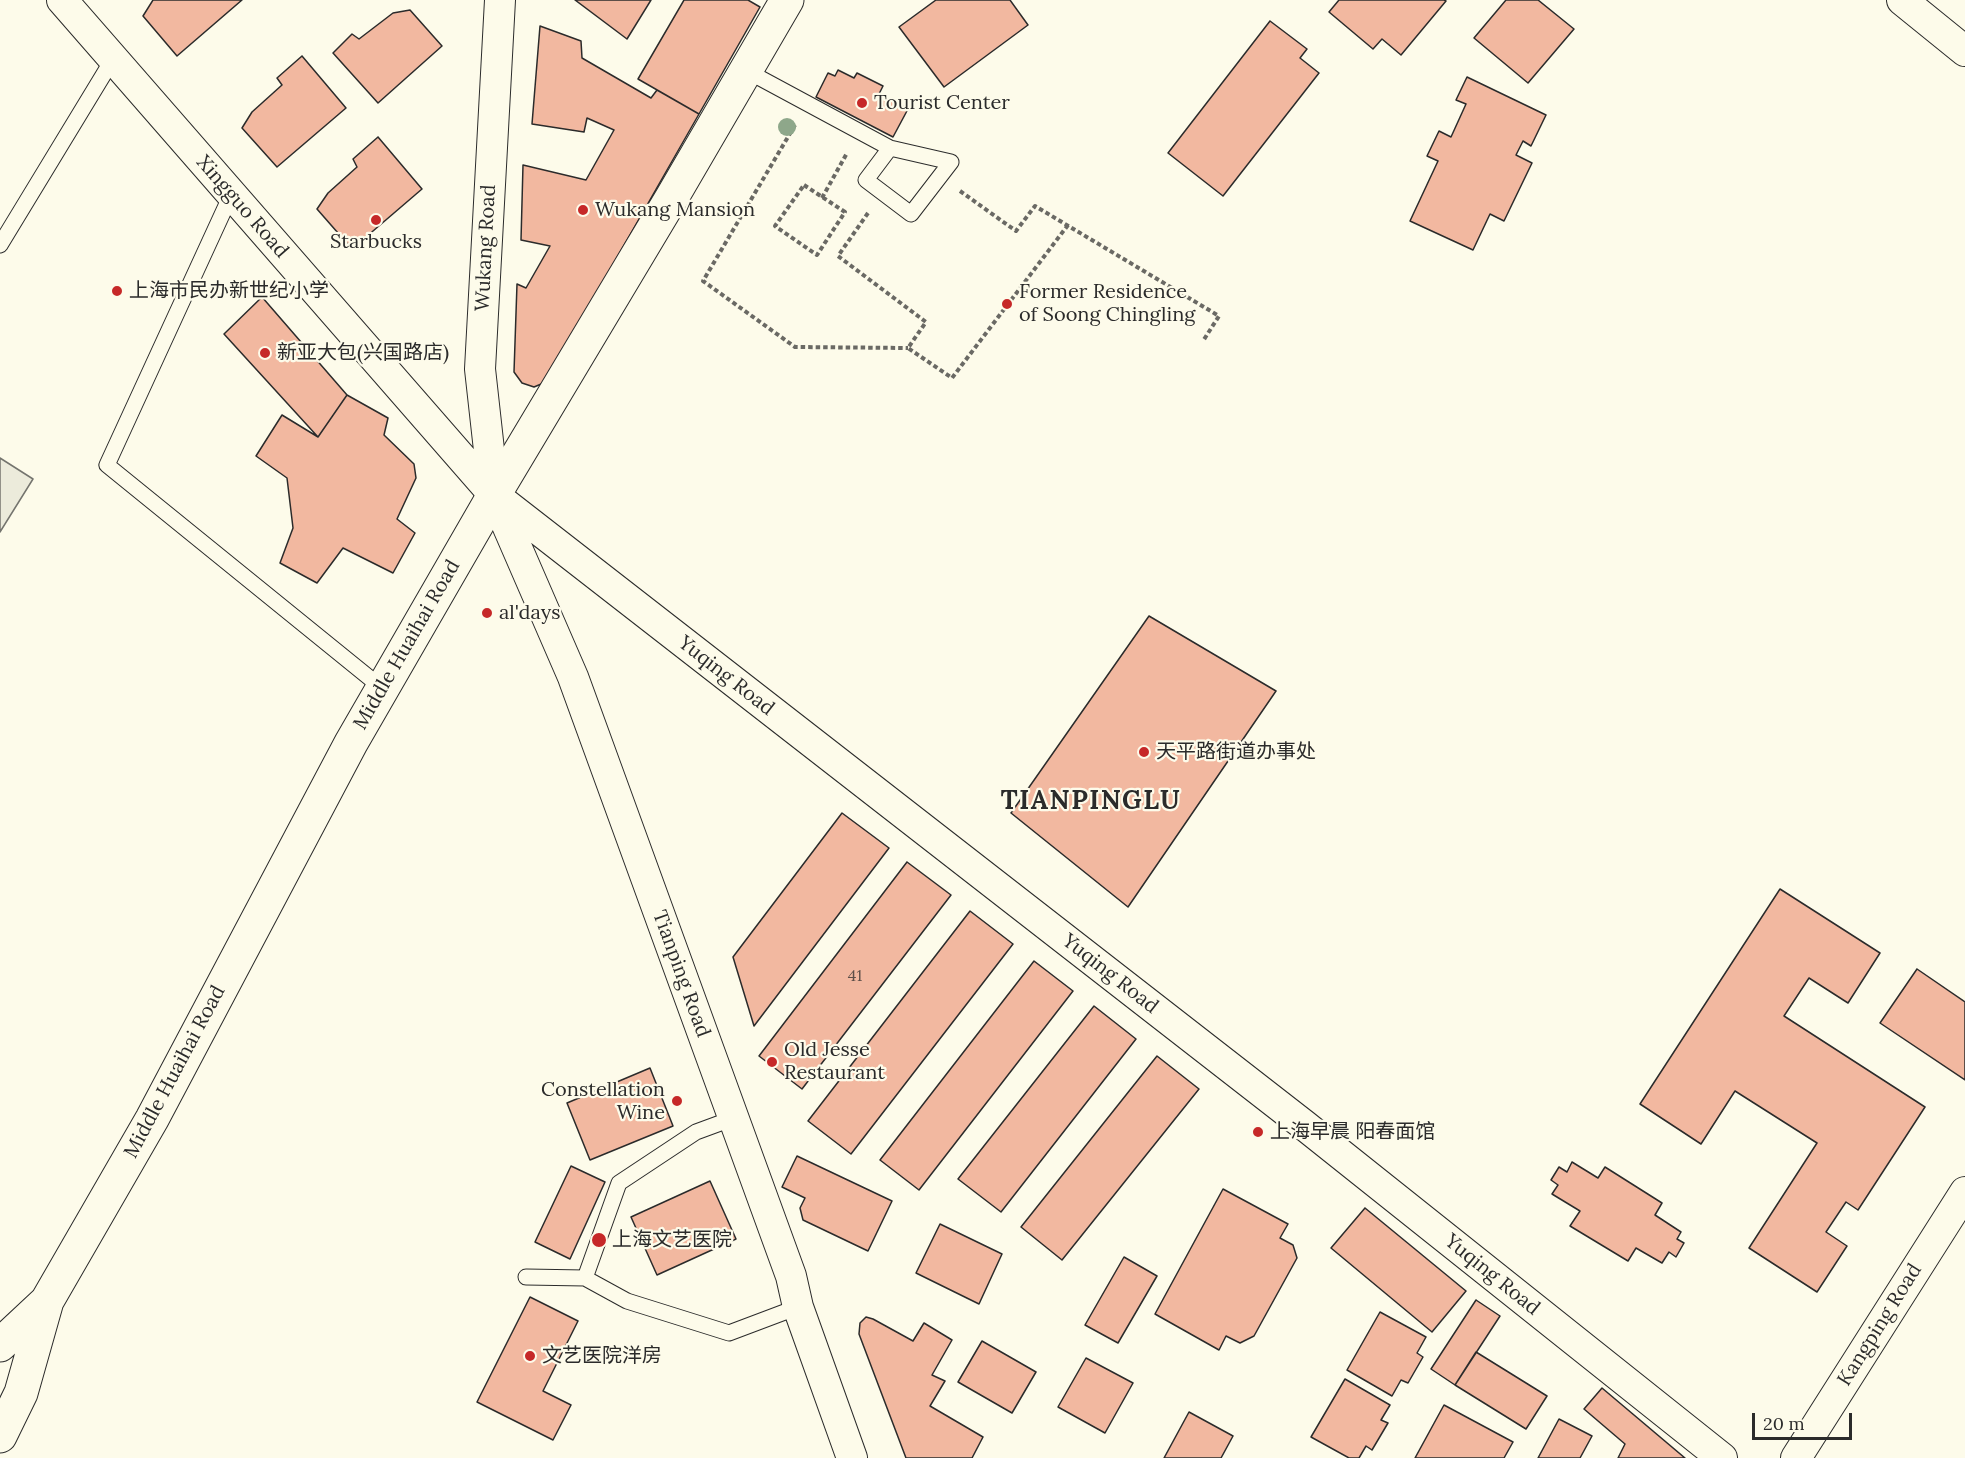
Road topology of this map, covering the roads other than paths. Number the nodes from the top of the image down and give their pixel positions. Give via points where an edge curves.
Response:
1 (62, 0) edge
2 (500, 0) edge
3 (787, 0) edge
4 (1902, 0) edge
5 (1965, 51) edge
6 (113, 59) junction
7 (747, 71) junction
8 (890, 148) junction
9 (231, 195) junction
10 (0, 245) edge
11 (494, 495) junction
12 (382, 688) junction
13 (734, 1118) junction
14 (1965, 1192) edge
15 (526, 1277) dead end
16 (585, 1278) junction
17 (47, 1301) junction
18 (798, 1307) junction
19 (0, 1345) edge
20 (0, 1436) edge
21 (852, 1458) edge
22 (1722, 1458) edge
23 (1796, 1458) edge

1 - 6 street, Xingguo Road
2 - 11 street, Wukang Road via 480,369
3 - 7 main road, Middle Huaihai Road
4 - 5 street
6 - 9 street, Xingguo Road
6 - 10 lane
7 - 8 lane
7 - 11 main road, Middle Huaihai Road
8 - 8 lane via 866,180 911,214 951,162
9 - 11 street, Xingguo Road
9 - 12 lane via 107,465
11 - 12 main road, Middle Huaihai Road
11 - 13 street, Tianping Road via 573,677
11 - 22 street, Yuqing Road via 1304,1125
12 - 17 main road, Middle Huaihai Road via 152,1119
13 - 16 lane via 696,1132 619,1183
13 - 18 street, Tianping Road via 791,1276
14 - 23 street, Kangping Road
15 - 16 lane
16 - 18 lane via 627,1301 729,1333
17 - 19 main road, Middle Huaihai Road
17 - 20 main road, Middle Huaihai Road via 21,1393
18 - 21 street, Tianping Road

